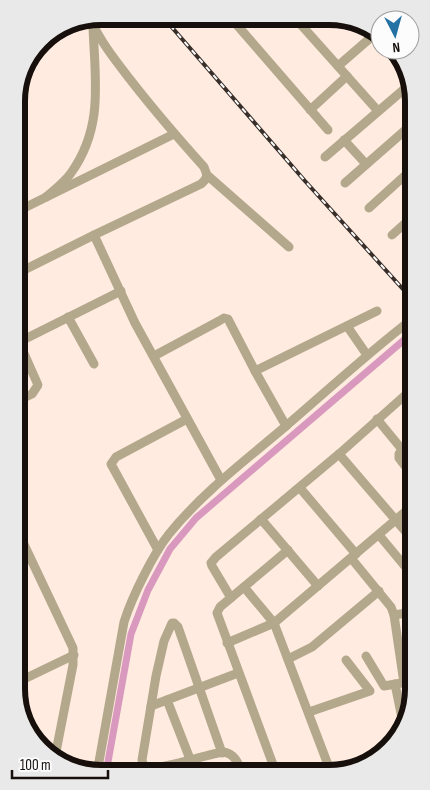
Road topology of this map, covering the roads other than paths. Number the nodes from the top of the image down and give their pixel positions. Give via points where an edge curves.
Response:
1 (94, 25) edge
2 (237, 25) edge
3 (302, 25) edge
4 (92, 26) edge
5 (370, 38) edge
6 (338, 66) junction
7 (347, 76) junction
8 (404, 89) edge
9 (310, 110) junction
10 (378, 111) junction
11 (328, 130) dead end
12 (405, 130) edge
13 (174, 134) junction
14 (344, 140) junction
15 (326, 157) dead end
16 (366, 164) junction
17 (207, 175) junction
18 (405, 176) edge
19 (345, 183) dead end
20 (46, 197) junction
21 (25, 208) edge
22 (369, 208) dead end
23 (405, 224) edge
24 (94, 235) junction
25 (392, 235) dead end
26 (289, 247) dead end
27 (25, 270) edge
28 (121, 291) junction
29 (376, 311) dead end
30 (68, 317) junction
31 (405, 325) edge
32 (347, 326) junction
33 (25, 339) edge
34 (367, 355) junction
35 (25, 356) edge
36 (154, 356) junction
37 (94, 364) dead end
38 (254, 371) junction
39 (25, 397) edge
40 (405, 397) edge
41 (187, 418) junction
42 (378, 419) junction
43 (286, 426) junction
44 (405, 448) edge
45 (402, 449) junction
46 (339, 454) junction
47 (405, 465) edge
48 (221, 480) junction
49 (300, 488) junction
50 (405, 512) edge
51 (261, 518) junction
52 (396, 519) junction
53 (405, 530) edge
54 (379, 535) junction
55 (25, 546) edge
56 (158, 550) junction
57 (288, 550) junction
58 (354, 556) junction
59 (405, 566) edge
60 (318, 586) junction
61 (244, 587) junction
62 (379, 591) junction
63 (231, 598) junction
64 (405, 613) edge
65 (394, 615) junction
66 (274, 623) junction
67 (227, 643) junction
68 (74, 655) junction
69 (366, 656) dead end
70 (288, 659) junction
71 (346, 660) dead end
72 (376, 672) junction
73 (238, 673) junction
74 (25, 679) edge
75 (360, 679) junction
76 (404, 683) edge
77 (200, 688) junction
78 (167, 700) junction
79 (151, 706) junction
80 (403, 706) edge
81 (309, 712) junction
82 (56, 750) edge
83 (222, 752) junction
84 (190, 759) junction
85 (98, 765) edge
86 (143, 765) edge
87 (165, 765) edge
88 (238, 765) edge
89 (273, 765) edge
90 (328, 765) edge

1 - 13 street via 116,60
2 - 9 street
3 - 6 street
4 - 20 street via 96,103 92,131 70,175
5 - 6 street
6 - 7 street
7 - 9 street
7 - 10 street
8 - 10 street
9 - 11 street
10 - 14 street
12 - 16 street
13 - 17 street via 204,167
13 - 20 street
14 - 15 street
14 - 16 street
16 - 19 street
17 - 24 street via 201,184
17 - 26 street
18 - 22 street
20 - 21 street
23 - 25 street
24 - 27 street
24 - 28 street
28 - 30 street
28 - 36 street
29 - 32 street
30 - 33 street
30 - 37 street
31 - 34 street
32 - 34 street
32 - 38 street
34 - 43 street
35 - 39 street via 38,385
36 - 38 street via 224,318 231,323
36 - 41 street
38 - 43 street
40 - 42 street
41 - 48 street
41 - 56 street via 116,457 111,464
42 - 45 street
42 - 46 street
43 - 48 street
44 - 45 street
45 - 47 street via 399,458
46 - 49 street
46 - 52 street
48 - 56 street via 177,525
49 - 51 street
49 - 58 street
50 - 52 street
51 - 57 street
51 - 63 street via 212,563
52 - 53 street
52 - 54 street
54 - 58 street
54 - 59 street
55 - 68 street via 70,638
56 - 85 street via 124,622
57 - 60 street
57 - 61 street
58 - 60 street
58 - 62 street
60 - 66 street
61 - 63 street
61 - 66 street
62 - 65 street
62 - 70 street via 312,647
63 - 67 street via 217,613
64 - 65 street
65 - 76 street
66 - 67 street
66 - 70 street
67 - 73 street
68 - 74 street
68 - 82 street
69 - 72 street
70 - 81 street
71 - 75 street
72 - 75 street
72 - 76 street via 384,686
73 - 77 street
73 - 89 street
75 - 81 street via 370,691
76 - 80 street
77 - 78 street
77 - 79 street via 178,627 172,623 164,642
77 - 83 street
78 - 79 street
78 - 84 street
79 - 86 street
81 - 90 street
83 - 84 street
83 - 88 street via 233,756
84 - 87 street

